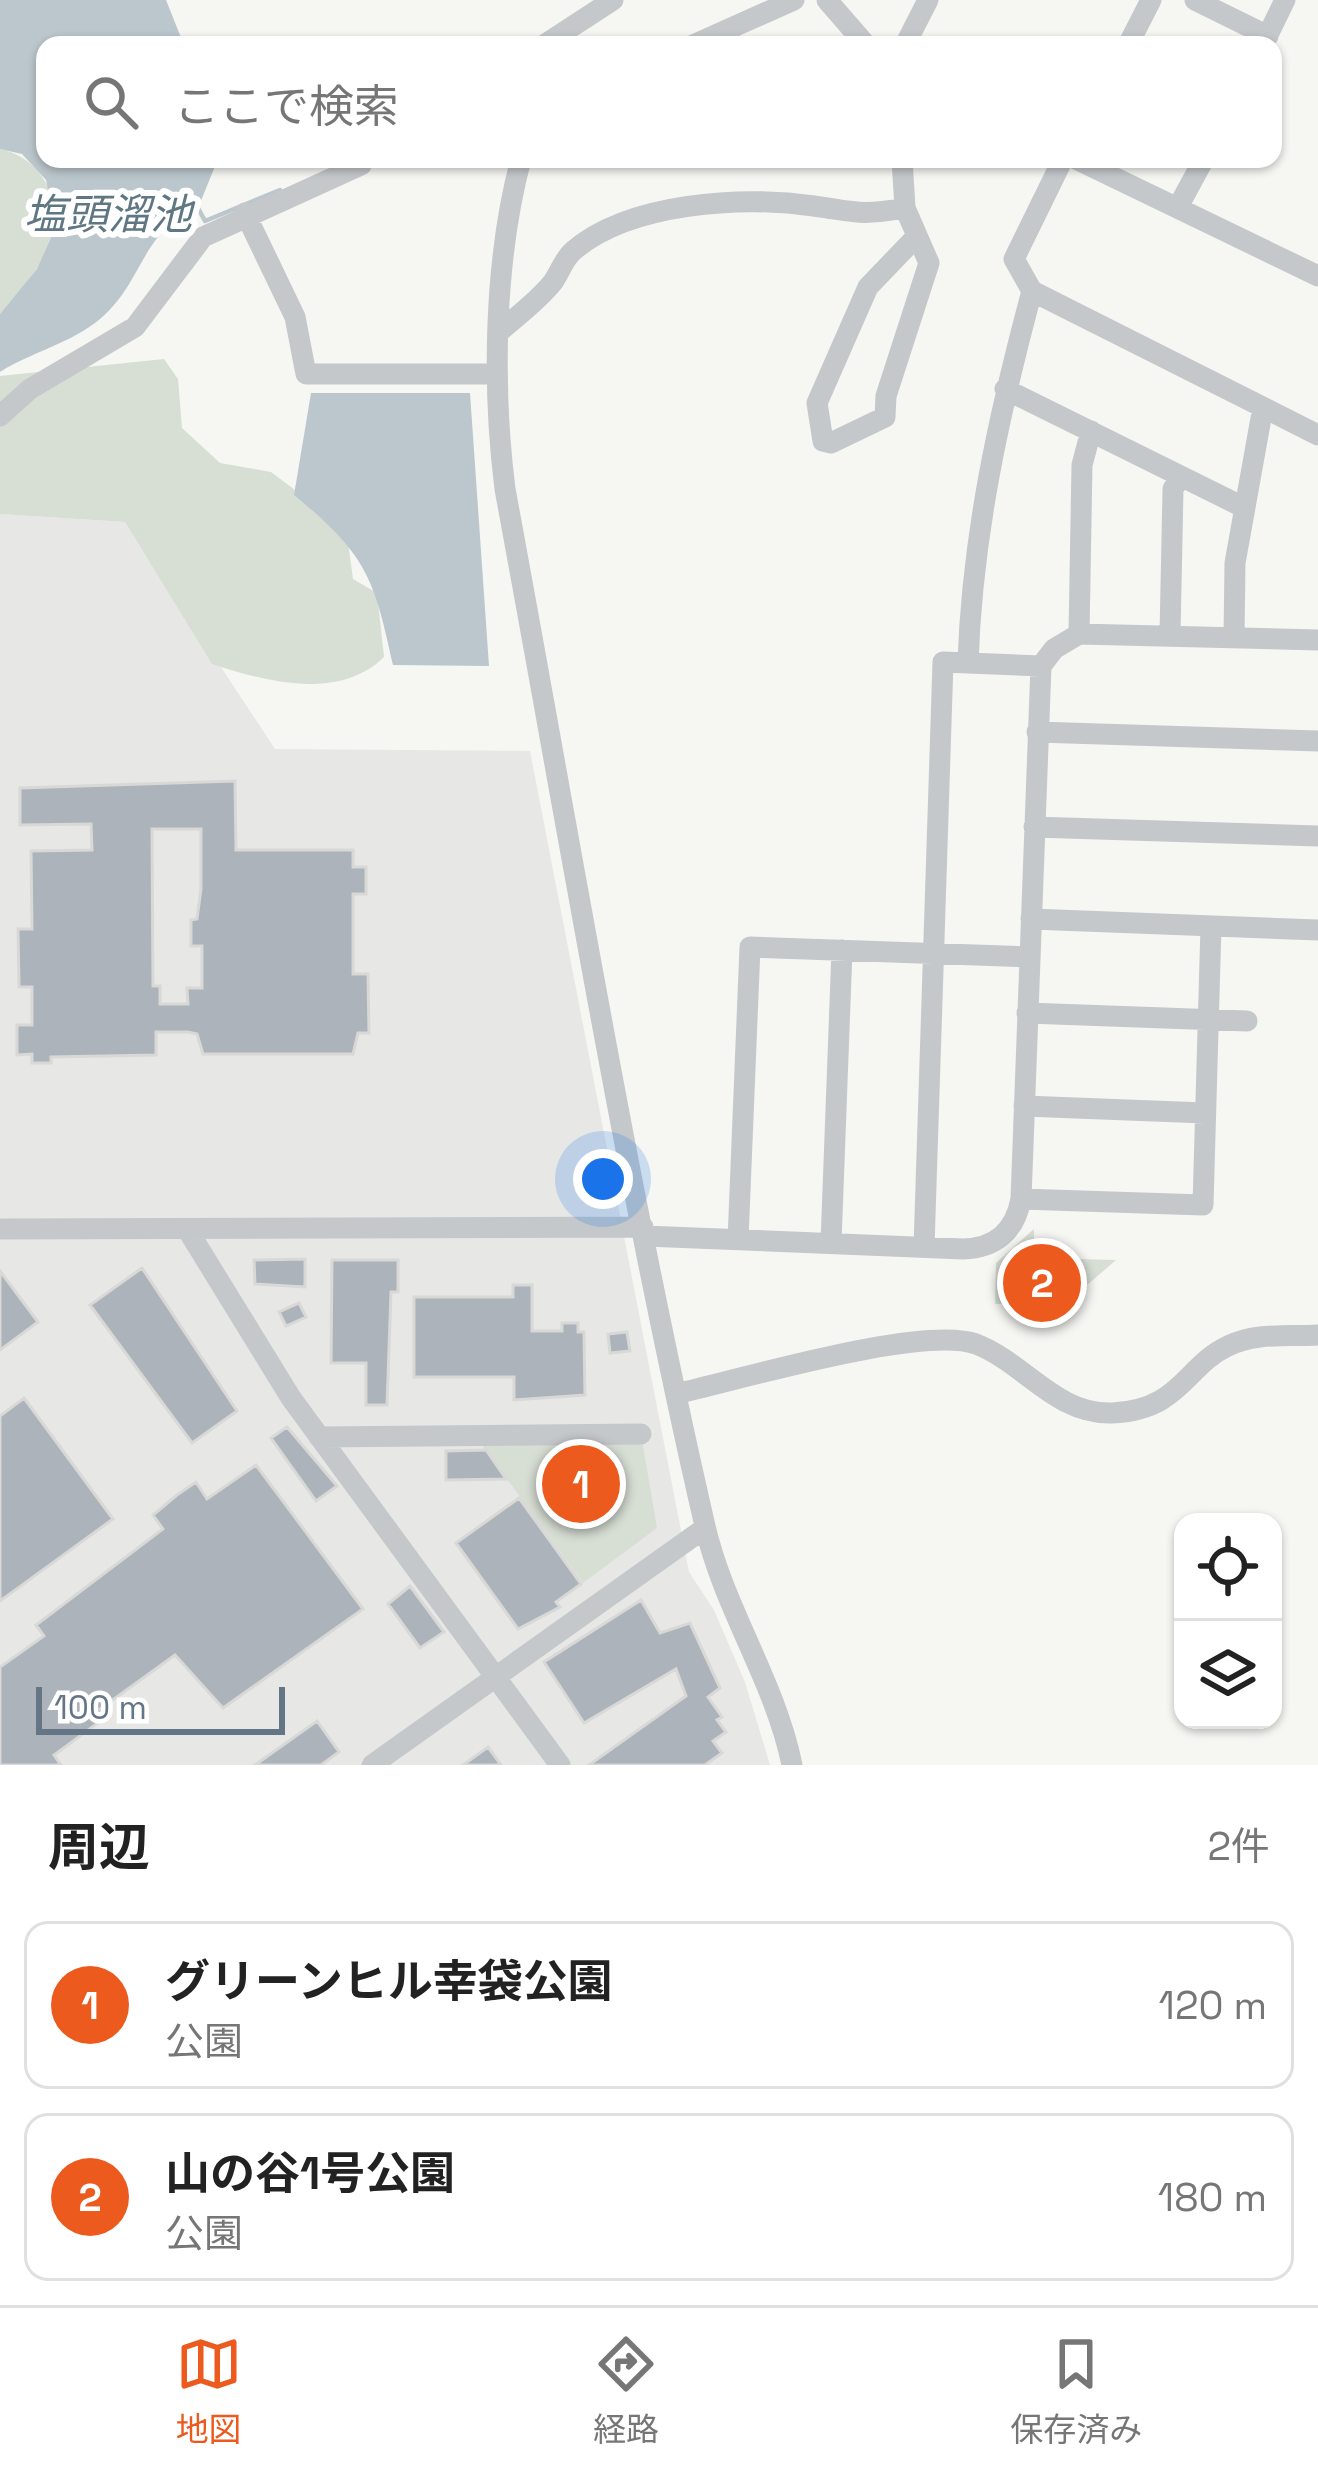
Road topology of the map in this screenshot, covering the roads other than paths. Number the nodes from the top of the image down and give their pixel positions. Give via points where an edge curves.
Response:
1 (613, 0) edge
2 (794, 0) edge
3 (827, 0) edge
4 (928, 0) edge
5 (1151, 0) edge
6 (1195, 0) edge
7 (1285, 0) edge
8 (558, 36) edge
9 (713, 36) edge
10 (858, 36) edge
11 (910, 36) edge
12 (1133, 36) edge
13 (1256, 36) edge
14 (1267, 36) edge
15 (354, 168) edge
16 (520, 168) edge
17 (903, 168) edge
18 (1060, 168) edge
19 (1095, 168) edge
20 (1199, 168) edge
21 (1178, 207) junction
22 (905, 208) junction
23 (245, 213) junction
24 (917, 236) junction
25 (1318, 276) edge
26 (1032, 291) junction
27 (499, 332) junction
28 (497, 374) junction
29 (1005, 389) junction
30 (1263, 407) junction
31 (0, 416) edge
32 (1090, 431) junction
33 (1318, 435) edge
34 (1181, 476) junction
35 (1243, 506) junction
36 (1079, 634) junction
37 (1170, 635) junction
38 (1234, 638) junction
39 (1318, 640) edge
40 (968, 663) junction
41 (1041, 666) junction
42 (1037, 732) junction
43 (1318, 741) edge
44 (1034, 827) junction
45 (1318, 836) edge
46 (1031, 919) junction
47 (1211, 926) junction
48 (1318, 930) edge
49 (842, 950) junction
50 (935, 953) junction
51 (1029, 957) junction
52 (1027, 1013) junction
53 (1208, 1020) junction
54 (1247, 1021) dead end
55 (1024, 1106) junction
56 (1205, 1113) junction
57 (1021, 1199) junction
58 (0, 1229) edge
59 (187, 1229) junction
60 (644, 1232) junction
61 (738, 1240) junction
62 (831, 1244) junction
63 (924, 1247) junction
64 (1318, 1335) edge
65 (679, 1393) junction
66 (641, 1434) dead end
67 (320, 1437) junction
68 (705, 1528) junction
69 (495, 1676) junction
70 (372, 1765) edge
71 (560, 1765) edge
72 (792, 1765) edge

1 - 8 street
2 - 9 street
3 - 10 street
4 - 11 street
5 - 12 street
6 - 13 street
7 - 14 street
15 - 23 street
16 - 27 street
17 - 22 street
18 - 26 street via 1014,259
19 - 21 street
20 - 21 street
21 - 25 street
22 - 24 street
22 - 27 street via 857,216 812,205 682,206 601,232 569,254 539,297
23 - 28 street via 295,317 306,374
23 - 31 street via 203,237 135,327 48,376
24 - 24 street via 929,263 885,416 823,441 817,403 868,287
26 - 29 street
26 - 30 street
27 - 28 street
28 - 60 street via 505,489
29 - 32 street
29 - 40 street via 971,577
30 - 33 street
30 - 35 street
32 - 34 street
32 - 36 street via 1082,465
34 - 35 street
34 - 37 street via 1173,489
35 - 38 street
36 - 37 street
36 - 41 street
37 - 38 street
38 - 39 street
40 - 41 street
40 - 50 street via 943,662
41 - 42 street
42 - 43 street
42 - 44 street
44 - 45 street
44 - 46 street
46 - 47 street
46 - 51 street
47 - 48 street
47 - 53 street
49 - 50 street
49 - 61 street via 749,947
49 - 62 street
50 - 51 street
50 - 63 street
51 - 52 street
52 - 53 street
52 - 55 street
53 - 54 street
53 - 56 street
55 - 56 street
55 - 57 street
56 - 57 street via 1203,1205
57 - 63 street via 1013,1226 993,1243
58 - 59 street
59 - 60 street
59 - 67 street
60 - 61 street
60 - 65 street
61 - 62 street
62 - 63 street
64 - 65 street via 1258,1336 1224,1347 1178,1393 1120,1413 1069,1406 1003,1358 947,1339
65 - 68 street
66 - 67 street
67 - 69 street
68 - 69 street
68 - 72 street
69 - 70 street
69 - 71 street

